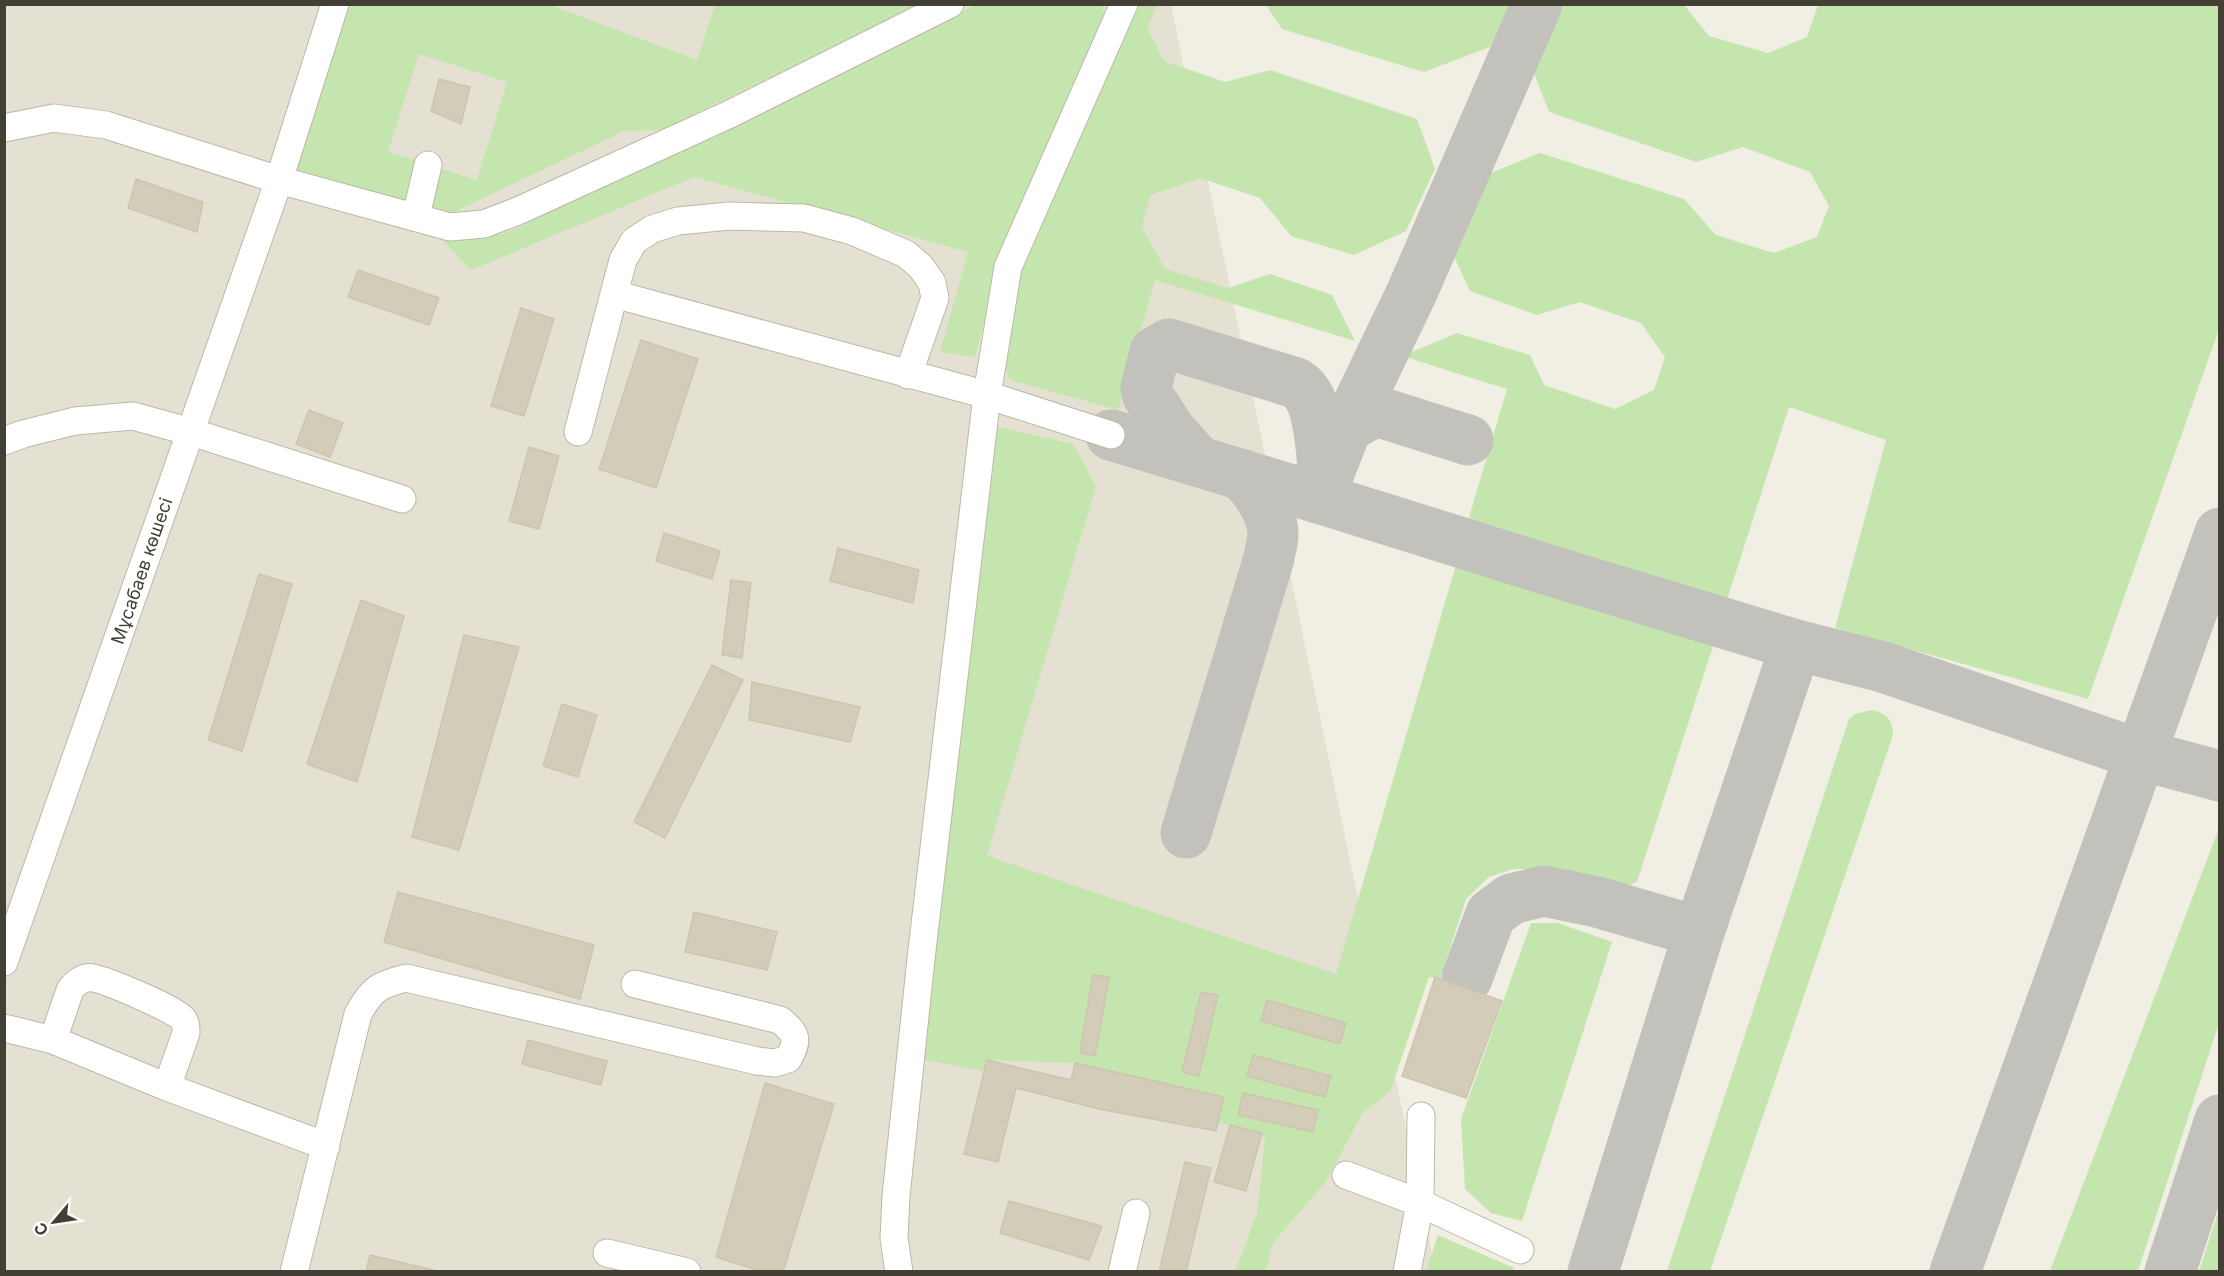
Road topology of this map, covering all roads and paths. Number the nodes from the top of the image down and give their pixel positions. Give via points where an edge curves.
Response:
1 (335, 4) edge
2 (950, 4) edge
3 (1124, 4) edge
4 (4, 128) edge
5 (428, 165) dead end
6 (279, 180) junction
7 (416, 216) junction
8 (614, 294) junction
9 (908, 375) junction
10 (987, 395) junction
11 (191, 432) junction
12 (578, 432) dead end
13 (1111, 435) dead end
14 (4, 441) edge
15 (402, 499) dead end
16 (4, 962) edge
17 (635, 984) dead end
18 (4, 1028) edge
19 (53, 1040) junction
20 (167, 1087) junction
21 (1421, 1116) dead end
22 (326, 1146) junction
23 (1346, 1175) dead end
24 (1420, 1203) junction
25 (1136, 1213) dead end
26 (1520, 1251) dead end
27 (607, 1253) dead end
28 (294, 1272) edge
29 (687, 1272) edge
30 (899, 1272) edge
31 (1122, 1272) edge
32 (1407, 1272) edge

1 - 6 lane, Мұсабаев көшесі
2 - 7 lane via 730,114 520,210 484,224 450,227
3 - 10 lane via 1008,267
4 - 6 lane via 54,118 106,125
5 - 7 lane
6 - 7 lane
6 - 11 lane, Мұсабаев көшесі
8 - 9 lane
8 - 9 lane via 623,260 634,241 652,229 678,221 729,216 804,218 852,231 906,254 932,283 935,298
8 - 12 lane
9 - 10 lane
10 - 13 lane
10 - 30 lane via 896,1196 894,1238
11 - 14 lane via 133,416 75,421
11 - 15 lane
11 - 16 lane, Мұсабаев көшесі
17 - 22 lane via 780,1020 792,1029 795,1047 788,1059 775,1063 757,1061 406,978 386,983 369,995 358,1014
18 - 19 lane
19 - 20 lane
19 - 20 lane via 70,990 81,980 92,977 148,999 176,1013 185,1023 186,1033
20 - 22 lane
21 - 24 lane
22 - 28 lane
23 - 24 lane
24 - 26 lane
24 - 32 lane
25 - 31 lane
27 - 29 lane

